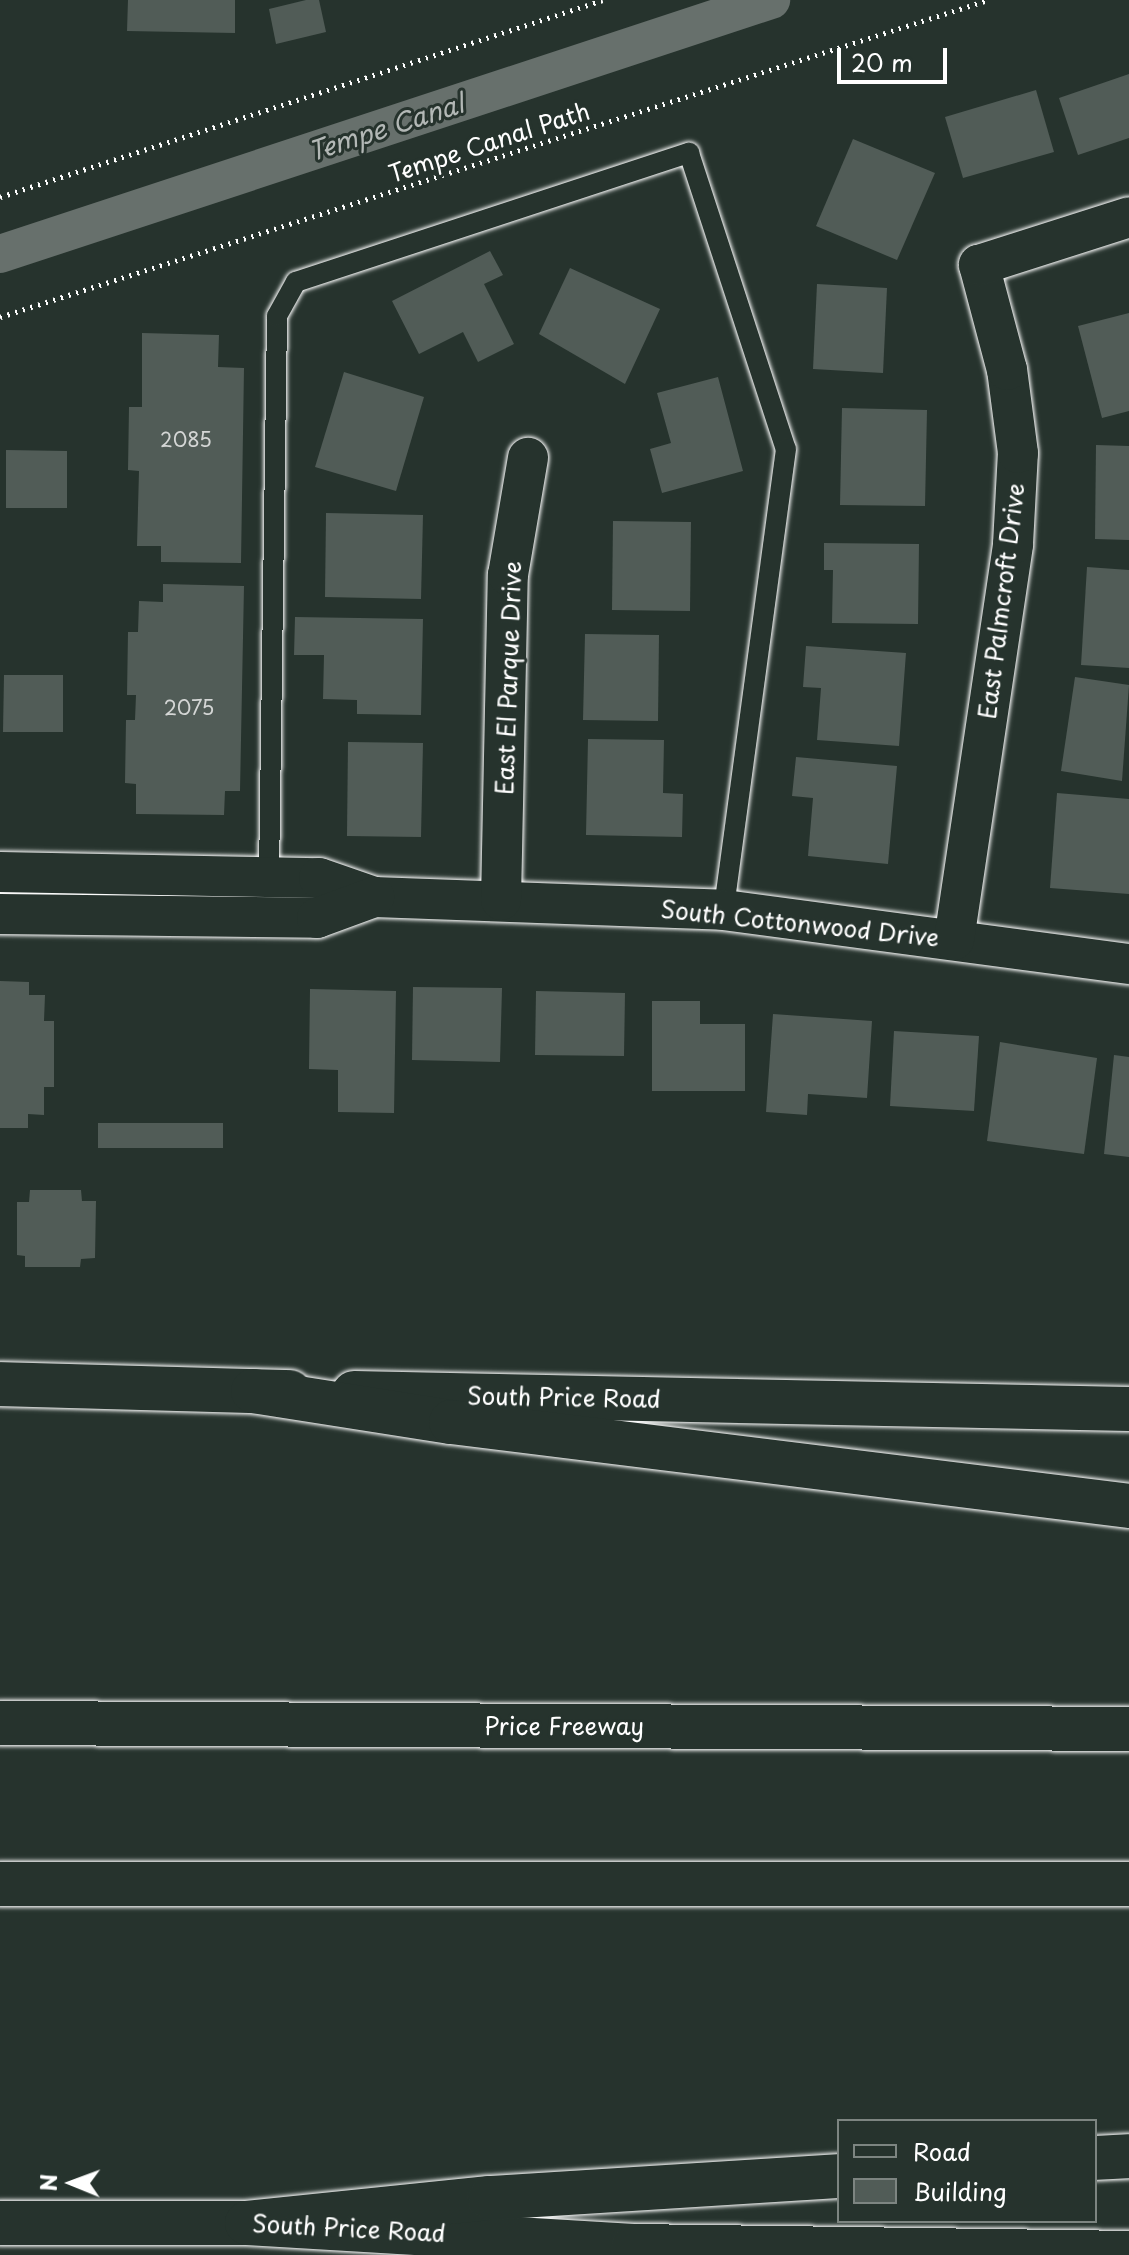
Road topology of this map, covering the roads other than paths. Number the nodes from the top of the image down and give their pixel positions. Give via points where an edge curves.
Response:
1 (1129, 217) edge
2 (528, 458) dead end
3 (0, 872) edge
4 (84, 873) junction
5 (269, 876) junction
6 (374, 897) junction
7 (501, 900) junction
8 (724, 910) junction
9 (10, 915) edge
10 (954, 940) junction
11 (1129, 964) edge
12 (0, 1384) edge
13 (253, 1391) junction
14 (1129, 1409) edge
15 (1129, 1506) edge
16 (0, 1723) edge
17 (1129, 1729) edge
18 (0, 1884) edge
19 (1129, 1884) edge
20 (1129, 2156) edge
21 (1097, 2158) edge
22 (837, 2176) edge
23 (0, 2223) edge
24 (247, 2223) junction
25 (632, 2250) edge
26 (872, 2252) edge
27 (1112, 2253) edge

1 - 10 street, East Palmcroft Drive via 979,265 1007,370 1018,453 1013,544
2 - 7 street, East El Parque Drive via 508,575
3 - 4 street, South Cottonwood Drive
4 - 5 street, South Cottonwood Drive
4 - 9 street, South Cottonwood Drive via 75,889 31,900
5 - 6 street, South Cottonwood Drive via 319,878
5 - 8 lane via 277,316 296,282 689,153 786,449
6 - 7 street, South Cottonwood Drive
6 - 9 street, South Cottonwood Drive via 317,918
7 - 8 street, South Cottonwood Drive
8 - 10 street, South Cottonwood Drive
10 - 11 street, South Cottonwood Drive
12 - 13 main road, South Price Road
13 - 14 main road, South Price Road
13 - 15 main road via 451,1422
16 - 17 main road, Price Freeway
18 - 19 main road
20 - 21 main road
22 - 24 main road via 490,2198
23 - 24 main road, South Price Road
24 - 25 main road, South Price Road
25 - 26 main road, South Price Road
26 - 27 main road, South Price Road

